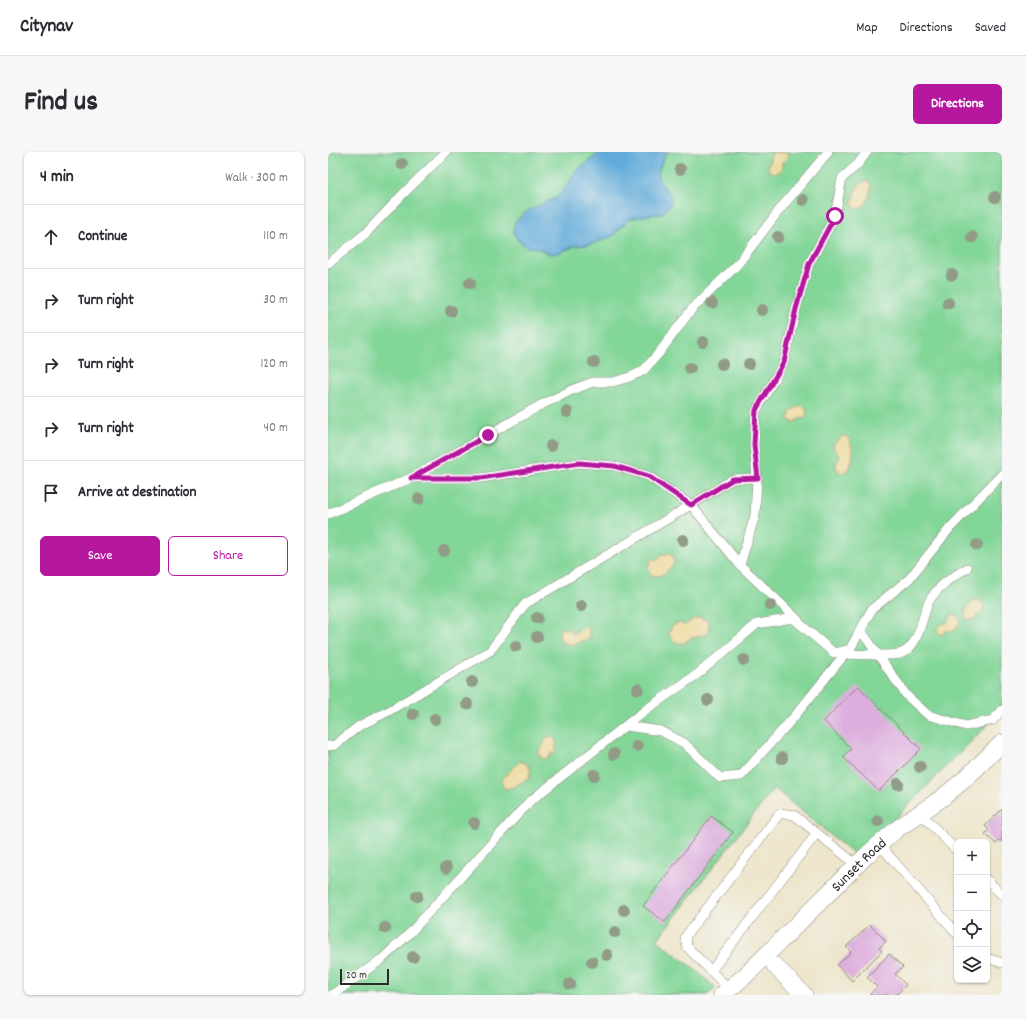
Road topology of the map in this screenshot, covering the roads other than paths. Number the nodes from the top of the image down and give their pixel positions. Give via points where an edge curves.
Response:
1 (446, 152) edge
2 (828, 152) edge
3 (867, 152) edge
4 (328, 264) edge
5 (1002, 474) edge
6 (411, 478) junction
7 (758, 478) junction
8 (691, 505) junction
9 (328, 514) edge
10 (740, 564) junction
11 (967, 568) dead end
12 (860, 630) junction
13 (834, 653) junction
14 (845, 654) junction
15 (878, 656) junction
16 (1002, 710) edge
17 (626, 726) junction
18 (1002, 743) edge
19 (328, 746) edge
20 (920, 813) junction
21 (817, 833) junction
22 (879, 844) junction
23 (954, 848) edge
24 (857, 865) junction
25 (990, 883) edge
26 (1002, 895) edge
27 (954, 931) edge
28 (990, 959) edge
29 (1002, 963) edge
30 (775, 966) dead end
31 (711, 971) junction
32 (726, 992) edge
33 (332, 995) edge
34 (804, 995) edge

1 - 4 lane via 366,233
2 - 6 lane via 737,265 690,310 659,354 643,371 613,382 592,382 572,390
3 - 7 lane via 842,178 835,216 809,264 784,362 756,410 754,445
5 - 12 lane via 950,528 908,579 872,609
6 - 8 lane via 481,478 579,463 614,466 648,476
6 - 9 lane
7 - 8 lane via 733,479
7 - 10 lane via 755,515
8 - 10 lane
8 - 19 lane via 525,604 490,651 359,726 336,745
10 - 13 lane
11 - 15 lane via 941,584 930,598 913,643 906,651
12 - 13 lane via 850,649
12 - 15 lane
13 - 14 lane
13 - 17 lane via 793,618 757,624 699,673
14 - 15 lane
14 - 17 lane via 794,717 741,776 720,778 684,743 661,731
15 - 16 lane via 907,696 928,715 966,726 993,720
17 - 33 lane via 529,802 411,932 382,959
18 - 20 street, Sunset Road via 966,778
20 - 22 street, Sunset Road
20 - 23 lane
21 - 24 lane
21 - 31 lane
21 - 31 lane via 794,815 780,813 685,938 687,947
22 - 24 street, Sunset Road
22 - 27 lane
24 - 32 street, Sunset Road
25 - 26 lane
28 - 29 lane
30 - 34 street
31 - 32 lane

